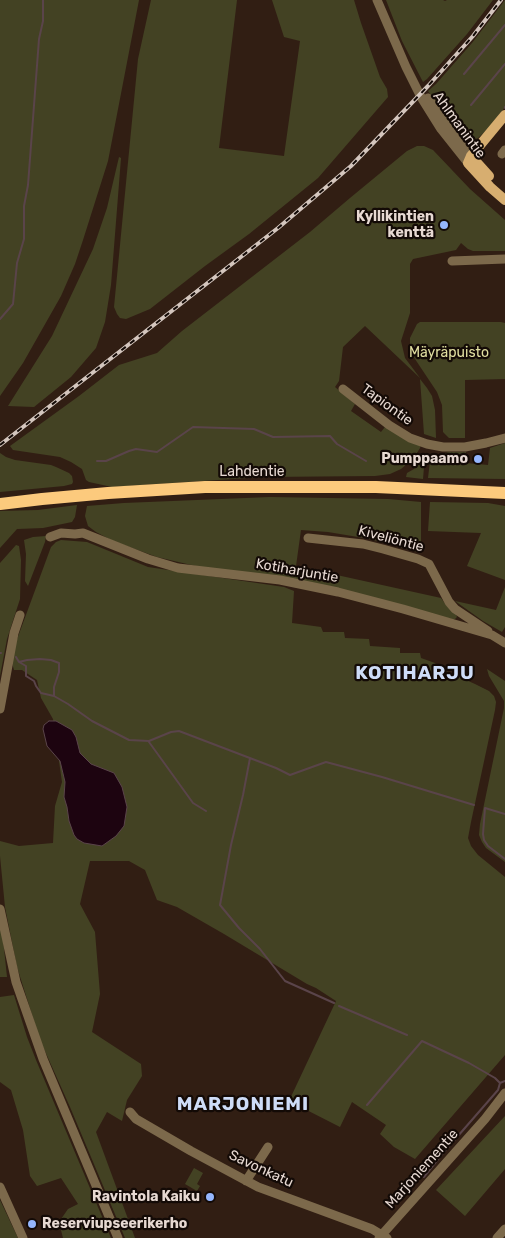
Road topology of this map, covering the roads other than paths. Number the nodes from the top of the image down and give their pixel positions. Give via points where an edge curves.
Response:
1 (377, 0) edge
2 (505, 115) edge
3 (505, 123) edge
4 (471, 160) junction
5 (505, 193) edge
6 (505, 200) edge
7 (505, 259) edge
8 (452, 261) dead end
9 (343, 389) dead end
10 (505, 438) edge
11 (505, 493) edge
12 (0, 504) edge
13 (50, 537) dead end
14 (308, 538) dead end
15 (20, 615) dead end
16 (492, 635) junction
17 (505, 643) edge
18 (0, 709) edge
19 (0, 909) edge
20 (505, 1093) edge
21 (505, 1100) edge
22 (130, 1112) dead end
23 (485, 1118) junction
24 (268, 1147) dead end
25 (246, 1181) junction
26 (0, 1187) edge
27 (505, 1229) edge
28 (382, 1237) edge
29 (23, 1238) edge
30 (118, 1238) edge
31 (497, 1238) edge

1 - 4 street, Ahlmanintie via 413,74
2 - 4 main road
3 - 4 main road via 485,150
4 - 5 main road, Ahlmanintie
4 - 6 main road, Ahlmanintie
7 - 8 street
9 - 10 street, Tapiontie via 389,425 426,444 465,447
11 - 12 highway, Lahdentie via 367,487 206,488 108,493
13 - 16 street, Kotiharjuntie via 61,533 83,533 163,565 280,580 338,592
14 - 16 street, Kiveliöntie via 370,546 429,564 455,609
15 - 18 street
16 - 17 street, Kotiharjuntie
19 - 30 street via 16,982 43,1059
20 - 23 street, Marjoniementie
21 - 23 street, Marjoniementie
22 - 25 street, Savonkatu via 136,1119
23 - 28 street, Marjoniementie
24 - 25 street
25 - 28 street, Savonkatu
26 - 29 street
27 - 31 street

